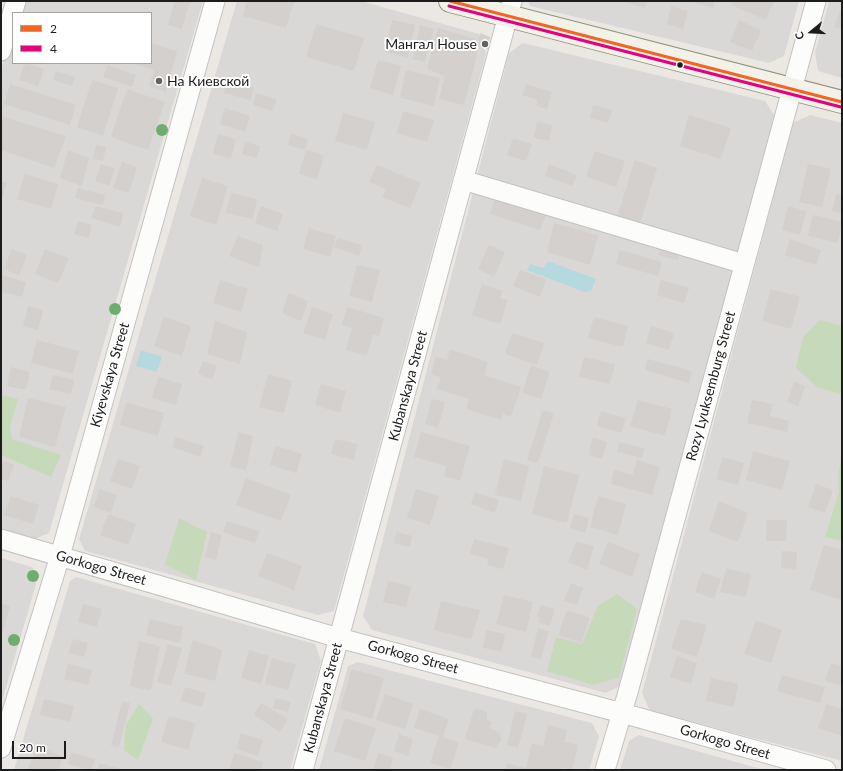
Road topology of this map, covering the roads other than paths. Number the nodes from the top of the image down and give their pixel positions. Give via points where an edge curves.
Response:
1 (16, 1) edge
2 (215, 1) edge
3 (450, 1) edge
4 (816, 1) edge
5 (510, 9) edge
6 (13, 12) edge
7 (12, 14) edge
8 (1, 51) edge
9 (791, 90) junction
10 (842, 102) edge
11 (463, 180) junction
12 (744, 264) junction
13 (1, 539) edge
14 (60, 556) junction
15 (340, 638) junction
16 (622, 713) junction
17 (1, 748) edge
18 (303, 770) edge
19 (605, 770) edge
20 (826, 770) edge

1 - 6 street
2 - 14 street, Kiyevskaya Street
3 - 5 main road
4 - 9 street, Rozy Lyuksemburg Street
5 - 9 main road
5 - 11 street, Kubanskaya Street
7 - 8 street
9 - 10 main road
9 - 12 street, Rozy Lyuksemburg Street
11 - 12 street
11 - 15 street, Kubanskaya Street
12 - 16 street, Rozy Lyuksemburg Street
13 - 14 street, Gorkogo Street
14 - 15 street, Gorkogo Street
14 - 17 street, Kiyevskaya Street
15 - 16 street, Gorkogo Street
15 - 18 street, Kubanskaya Street
16 - 19 street, Rozy Lyuksemburg Street
16 - 20 street, Gorkogo Street

